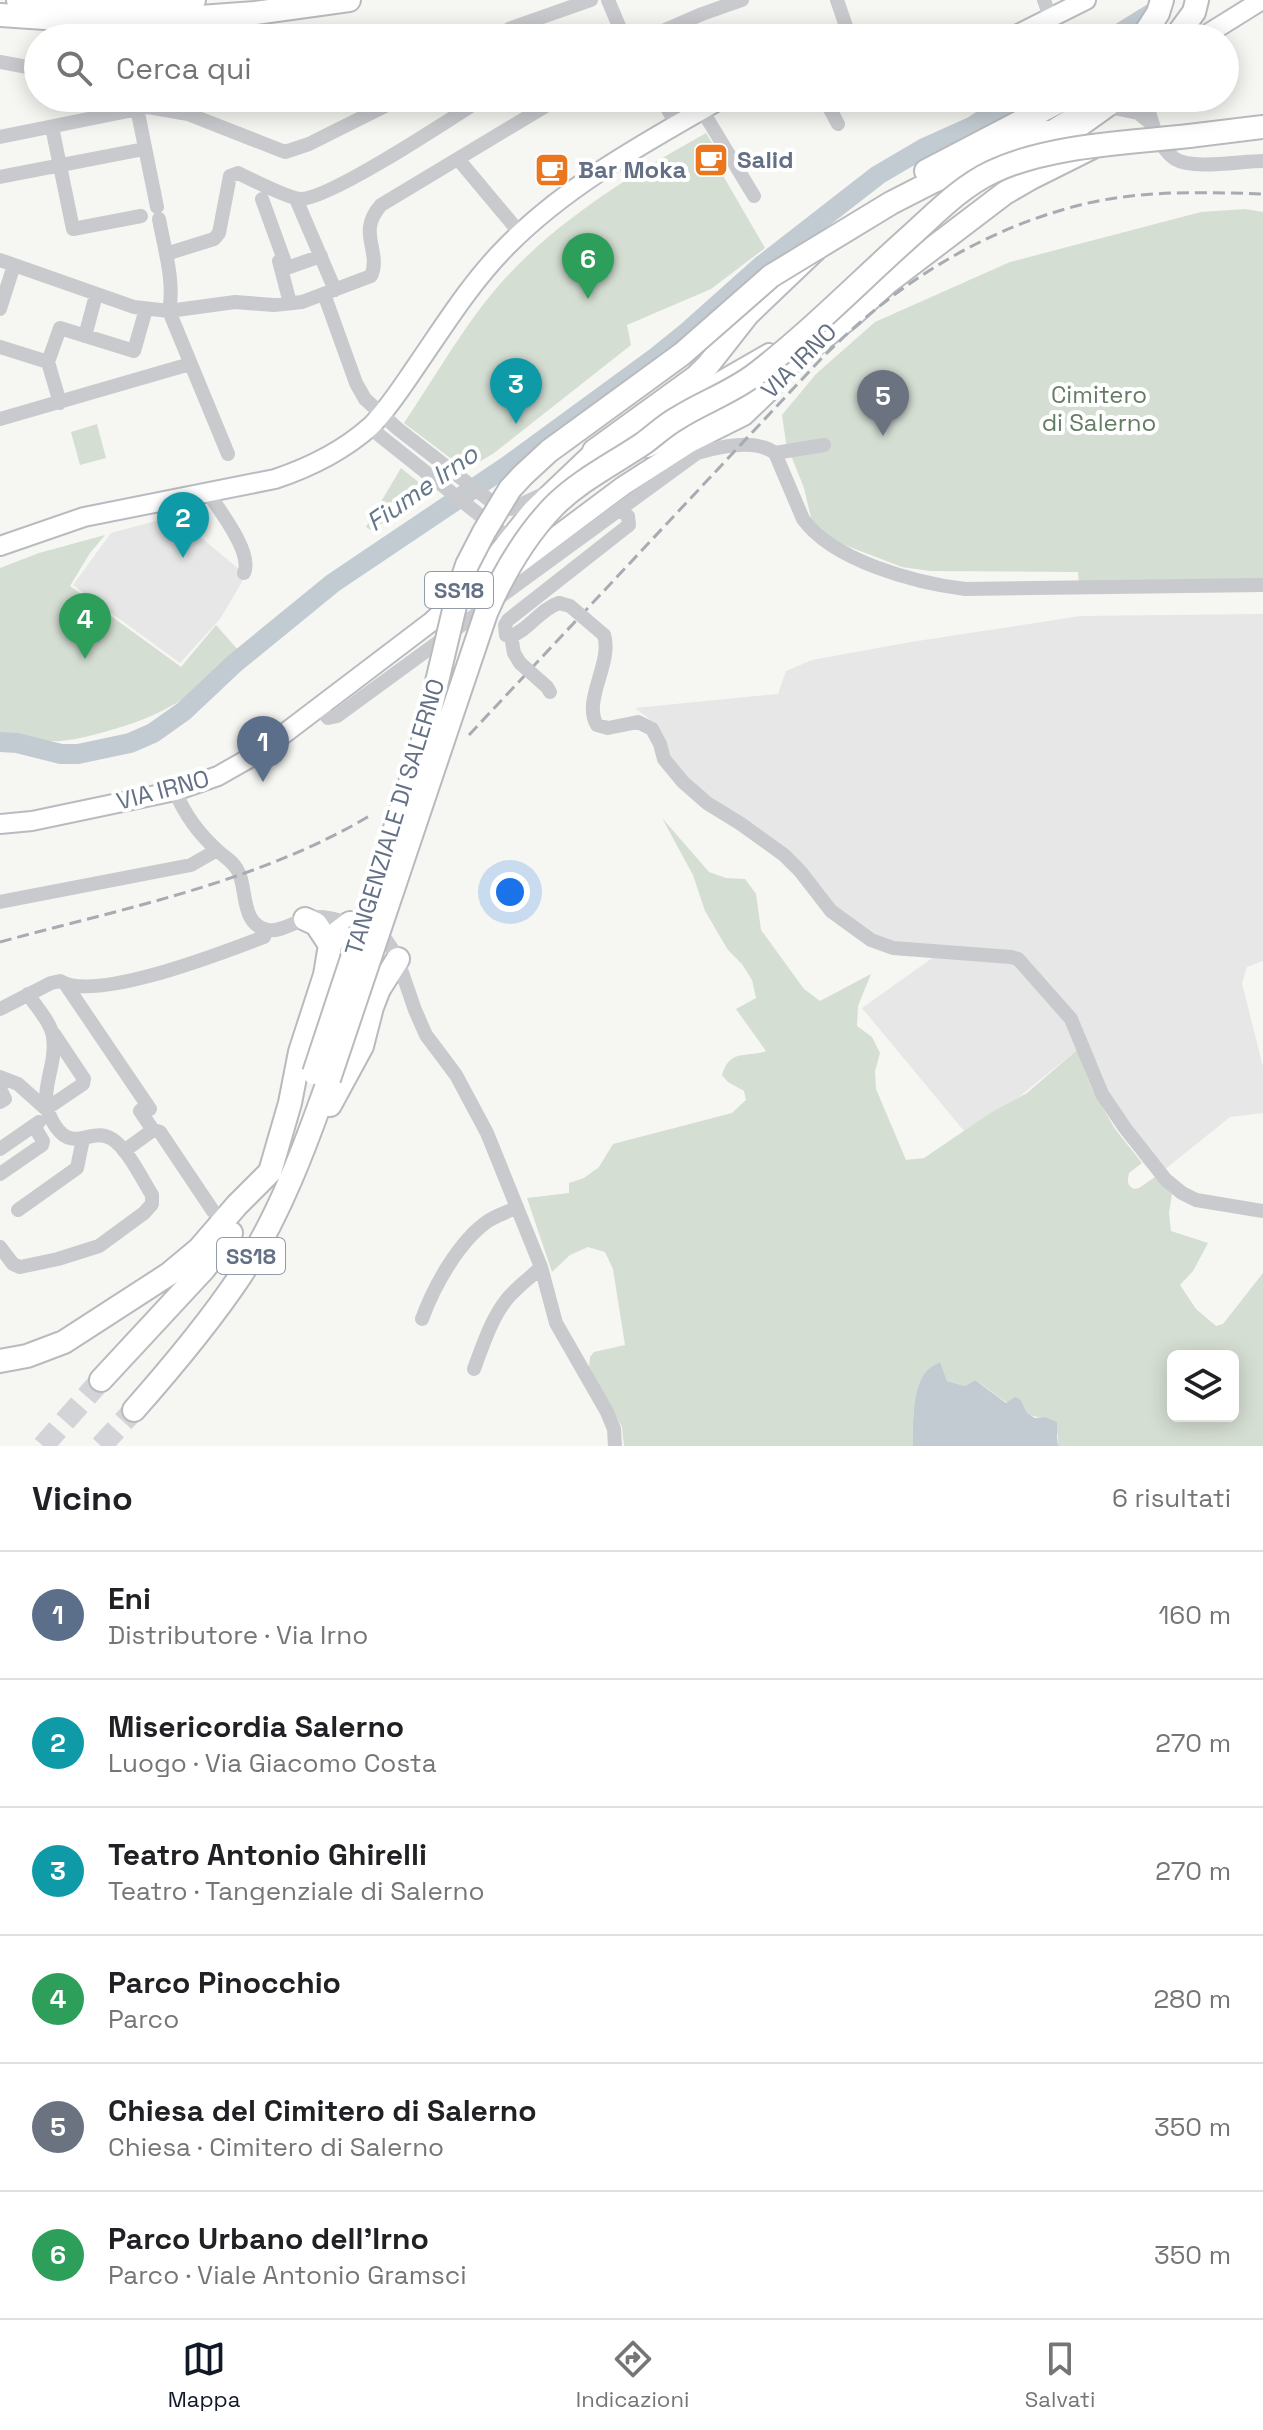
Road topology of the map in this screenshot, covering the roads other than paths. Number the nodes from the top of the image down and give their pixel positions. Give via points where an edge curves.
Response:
1 (18, 0) edge
2 (194, 0) edge
3 (349, 0) edge
4 (591, 0) edge
5 (608, 0) edge
6 (742, 0) edge
7 (837, 0) edge
8 (1070, 0) edge
9 (1086, 0) edge
10 (1162, 0) edge
11 (1197, 0) edge
12 (1262, 0) edge
13 (1047, 9) edge
14 (148, 12) junction
15 (0, 15) edge
16 (534, 24) edge
17 (617, 24) edge
18 (679, 24) edge
19 (845, 24) edge
20 (1028, 24) edge
21 (1151, 24) edge
22 (1190, 24) edge
23 (1206, 24) edge
24 (0, 62) edge
25 (24, 66) edge
26 (119, 112) edge
27 (138, 112) edge
28 (175, 112) edge
29 (373, 112) edge
30 (460, 112) edge
31 (537, 112) edge
32 (669, 112) edge
33 (699, 112) edge
34 (703, 112) edge
35 (832, 112) edge
36 (1039, 112) edge
37 (1089, 112) edge
38 (1097, 112) edge
39 (1136, 112) edge
40 (1148, 112) edge
41 (838, 124) dead end
42 (677, 125) junction
43 (1153, 125) junction
44 (52, 127) junction
45 (1263, 127) edge
46 (1047, 132) junction
47 (1189, 136) junction
48 (0, 137) edge
49 (1263, 141) edge
50 (1092, 147) junction
51 (144, 149) junction
52 (458, 159) junction
53 (1263, 161) edge
54 (60, 165) junction
55 (0, 177) edge
56 (754, 196) dead end
57 (296, 199) junction
58 (894, 201) junction
59 (141, 216) dead end
60 (520, 233) junction
61 (817, 248) junction
62 (166, 254) junction
63 (321, 256) junction
64 (7, 262) edge
65 (330, 292) junction
66 (96, 295) junction
67 (290, 303) junction
68 (0, 309) edge
69 (146, 309) junction
70 (169, 311) junction
71 (831, 331) junction
72 (85, 336) junction
73 (0, 347) edge
74 (48, 362) junction
75 (190, 364) junction
76 (60, 403) junction
77 (0, 419) edge
78 (375, 421) junction
79 (824, 445) dead end
80 (775, 453) junction
81 (228, 454) dead end
82 (601, 458) junction
83 (566, 478) junction
84 (208, 493) junction
85 (591, 510) junction
86 (620, 510) junction
87 (487, 521) junction
88 (508, 538) junction
89 (545, 545) junction
90 (0, 546) edge
91 (496, 555) junction
92 (244, 573) dead end
93 (1089, 573) dead end
94 (1263, 585) edge
95 (1075, 587) junction
96 (459, 596) junction
97 (511, 636) junction
98 (549, 696) dead end
99 (318, 706) junction
100 (175, 791) junction
101 (0, 824) edge
102 (217, 850) junction
103 (0, 902) edge
104 (305, 919) junction
105 (350, 923) junction
106 (267, 930) junction
107 (330, 945) junction
108 (402, 970) junction
109 (66, 985) junction
110 (28, 994) junction
111 (0, 1009) edge
112 (53, 1033) junction
113 (321, 1076) junction
114 (0, 1077) edge
115 (0, 1089) edge
116 (0, 1102) edge
117 (48, 1112) junction
118 (34, 1126) junction
119 (153, 1130) junction
120 (83, 1139) junction
121 (0, 1149) edge
122 (124, 1151) junction
123 (270, 1172) junction
124 (0, 1174) edge
125 (279, 1206) junction
126 (517, 1207) junction
127 (18, 1210) dead end
128 (213, 1211) dead end
129 (1263, 1211) edge
130 (0, 1247) edge
131 (541, 1267) junction
132 (422, 1319) dead end
133 (0, 1361) edge
134 (474, 1369) dead end
135 (101, 1380) tunnel mouth
136 (134, 1410) tunnel mouth
137 (615, 1446) edge

1 - 14 highway
2 - 14 highway
3 - 14 highway via 255,13
4 - 16 street
5 - 17 street
6 - 18 street
7 - 19 street
8 - 13 main road
9 - 13 main road
10 - 21 highway
11 - 22 highway
12 - 23 main road
13 - 20 main road
14 - 15 highway via 118,23
24 - 25 street
26 - 44 street
27 - 51 street
28 - 29 street via 285,152
30 - 57 street via 364,171 310,198
31 - 52 street
32 - 42 street
33 - 42 main road
34 - 56 street
35 - 41 street
36 - 58 highway via 930,168
37 - 46 main road, VIA IRNO
38 - 71 main road, VIA IRNO via 957,217
39 - 43 street
40 - 43 street
42 - 60 main road via 586,181
43 - 53 street via 1166,150 1182,162
44 - 48 street
44 - 54 street
45 - 47 highway
46 - 58 highway
46 - 82 main road, VIA IRNO via 946,197 765,356 642,427
47 - 49 highway
47 - 50 highway, SS18, bridge
50 - 71 highway via 1005,193
50 - 82 highway, SS18, bridge via 1017,162 981,179 941,208 756,374 675,419 645,443
51 - 54 street
51 - 62 street
52 - 60 street
52 - 65 street via 381,205 368,233 375,266 371,276
54 - 55 street
54 - 59 street via 73,229
57 - 62 street via 238,173 230,176 219,233
57 - 63 street
58 - 61 highway
60 - 78 main road via 458,303
61 - 82 highway, bridge via 748,314 696,377
61 - 113 highway, TANGENZIALE DI SALERNO / SS18, bridge via 771,276 682,354 549,451 510,489 484,532 459,589 420,753
62 - 70 street
63 - 65 street
63 - 67 street via 287,268 261,204
64 - 66 street
64 - 68 street
65 - 67 street
65 - 78 street via 359,392
66 - 69 street
66 - 72 street
67 - 70 street via 235,302
69 - 70 street
69 - 72 street via 134,351
70 - 75 street
71 - 82 highway, bridge via 726,409
71 - 85 main road, VIA IRNO via 744,416 690,443
72 - 74 street via 60,328
73 - 74 street
74 - 76 street
75 - 76 street
75 - 81 street
76 - 77 street
78 - 83 street via 398,429 502,508 515,508
78 - 84 main road via 302,470
78 - 87 street via 386,441
79 - 80 street
80 - 86 street via 733,445 697,453
80 - 95 street via 808,526 832,546 875,566 965,589
82 - 83 main road, VIA IRNO
82 - 113 highway, TANGENZIALE DI SALERNO / SS18, bridge via 552,508 500,581
83 - 85 main road via 561,492 566,503
83 - 88 main road, VIA IRNO
84 - 90 main road via 84,517
84 - 92 street via 241,546
85 - 89 main road, VIA IRNO
86 - 97 street via 629,525 508,620 504,630
86 - 99 street via 337,716 328,718
87 - 88 street
87 - 91 street via 496,536
88 - 89 street via 523,547
88 - 91 main road, VIA IRNO
89 - 96 main road, VIA IRNO via 493,582
91 - 96 main road, VIA IRNO
93 - 95 street via 1076,579
94 - 95 street
96 - 99 main road, VIA IRNO
97 - 98 street, bridge via 520,663 547,687
97 - 129 street, bridge via 551,606 570,606 604,635 606,649 592,712 597,725 638,722 652,729 664,759 683,782 784,855 831,911 871,940 893,948 1018,959 1071,1019 1102,1094 1166,1180 1196,1200
99 - 100 main road, VIA IRNO via 237,766
100 - 101 main road, VIA IRNO
100 - 102 street
102 - 103 street via 191,865
102 - 106 street via 239,873 250,917
104 - 105 street
104 - 106 street
104 - 107 highway via 316,924
105 - 107 highway
105 - 108 street via 386,940
106 - 109 street via 264,937 167,971 108,984
107 - 123 highway
108 - 125 highway via 382,982 362,1046 302,1174
108 - 126 street via 426,1035 480,1118
109 - 110 street via 60,981
109 - 119 street via 148,1106 140,1111
110 - 111 street
110 - 112 street
112 - 117 street via 45,1094
112 - 117 street via 84,1079
113 - 123 highway, TANGENZIALE DI SALERNO / SS18
113 - 125 highway, TANGENZIALE DI SALERNO / SS18 via 296,1171
114 - 117 street via 18,1084
115 - 116 street via 5,1099
117 - 118 street
117 - 120 street via 62,1135
118 - 121 street
118 - 124 street via 42,1145
119 - 122 street
119 - 128 street via 164,1136
120 - 122 street via 100,1134
120 - 127 street via 77,1168
122 - 130 street via 152,1195 144,1213 99,1246 34,1265 13,1264
123 - 133 highway via 169,1274 64,1342
123 - 135 highway, TANGENZIALE DI SALERNO / SS18 via 204,1269
125 - 136 highway, TANGENZIALE DI SALERNO / SS18 via 211,1319
126 - 131 street
126 - 132 street via 487,1222 458,1252
131 - 134 street via 499,1311
131 - 137 street via 556,1323 607,1412

